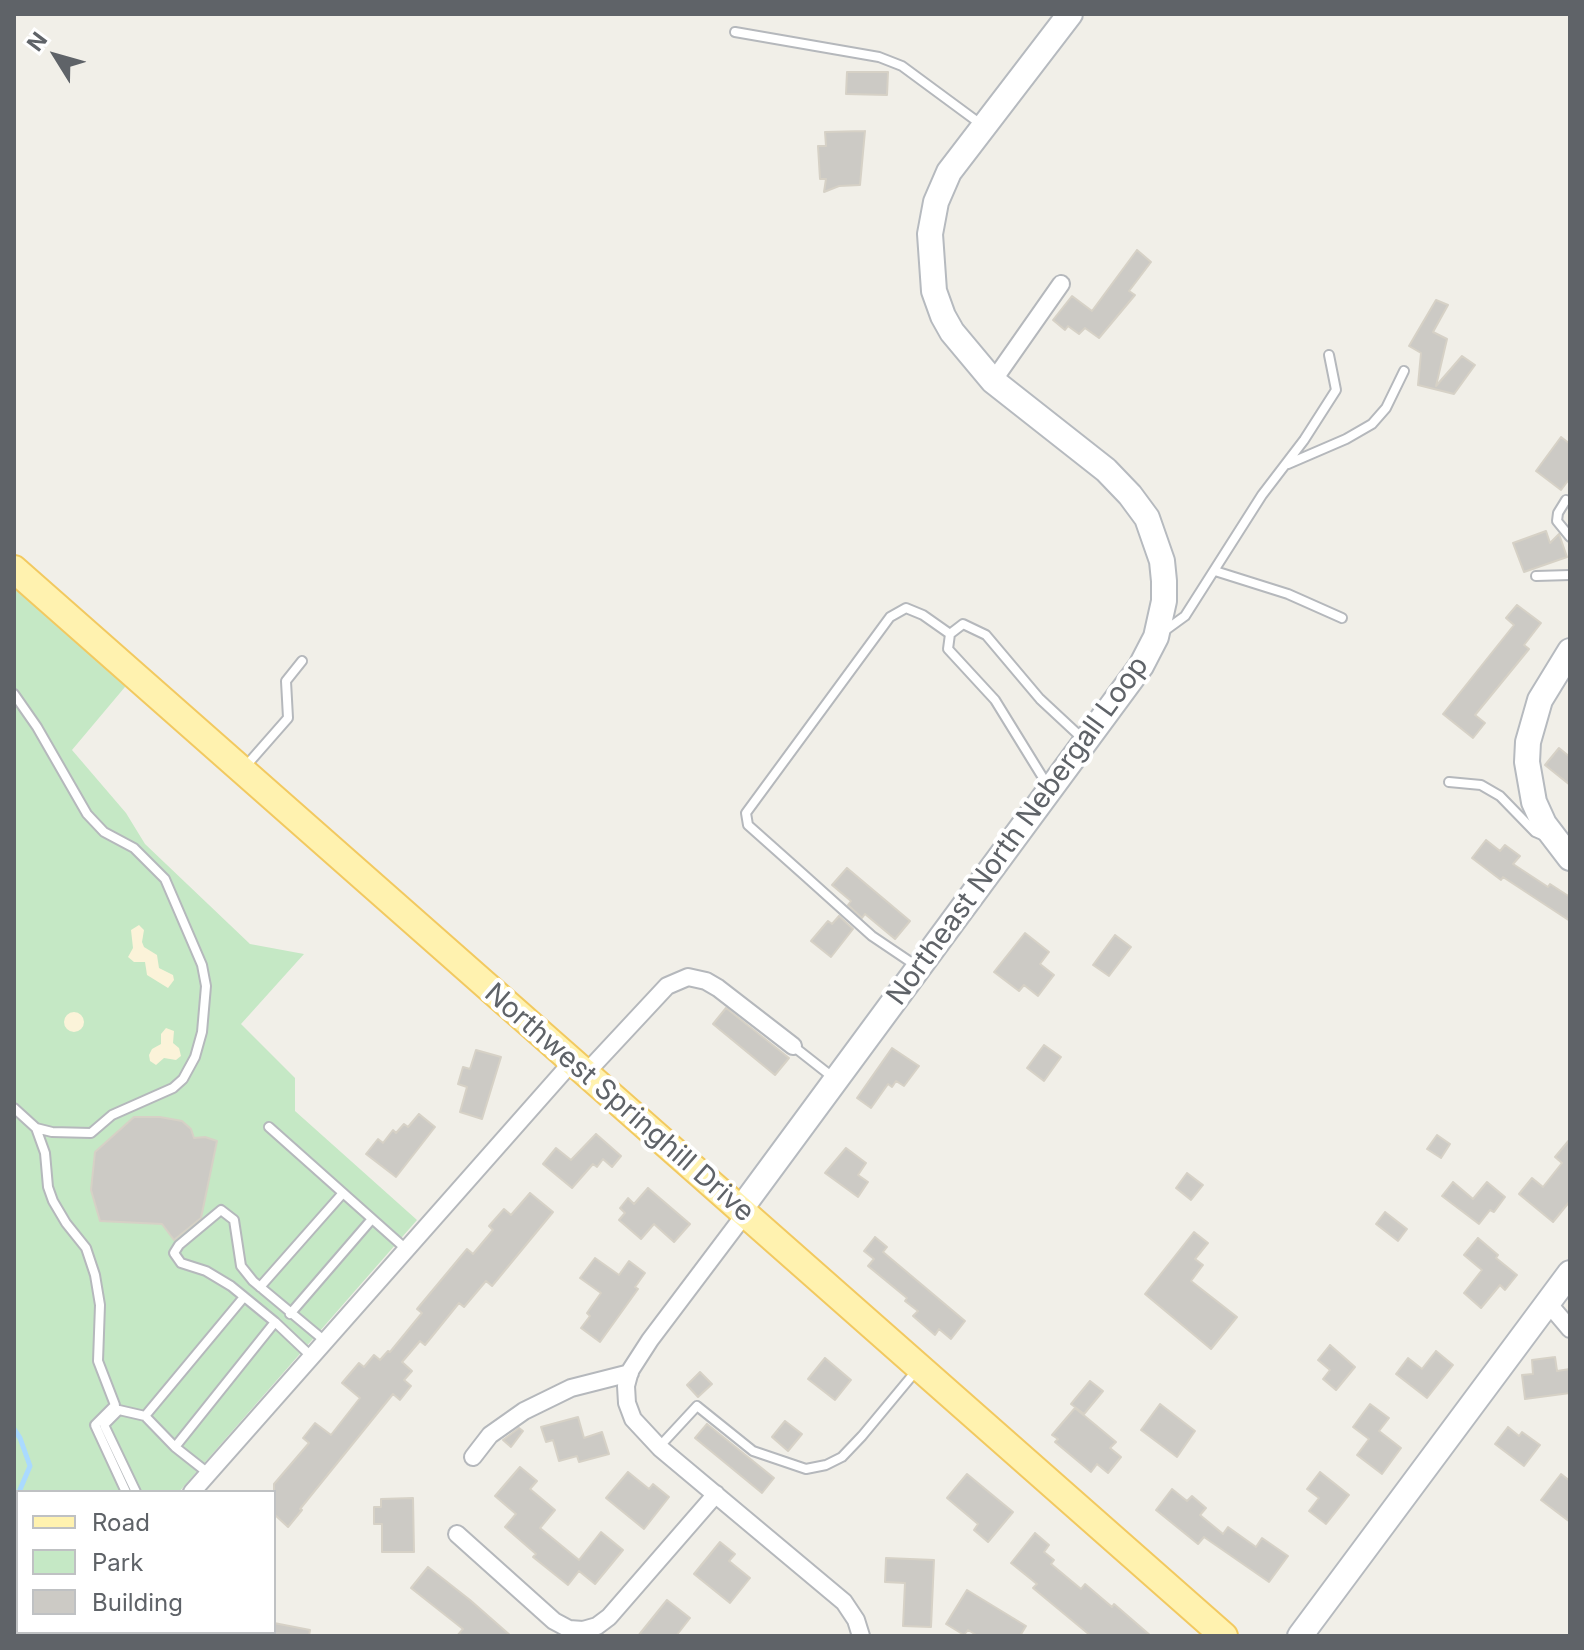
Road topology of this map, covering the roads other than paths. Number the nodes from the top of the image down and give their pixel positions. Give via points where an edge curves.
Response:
1 (1070, 14) edge
2 (735, 32) dead end
3 (982, 126) junction
4 (1061, 284) dead end
5 (1329, 355) dead end
6 (1404, 371) dead end
7 (993, 381) junction
8 (1284, 467) junction
9 (1566, 500) dead end
10 (1570, 537) edge
11 (14, 569) edge
12 (1215, 571) junction
13 (1570, 575) edge
14 (1536, 576) dead end
15 (1342, 618) dead end
16 (950, 634) junction
17 (1156, 637) junction
18 (1570, 651) edge
19 (302, 661) dead end
20 (14, 694) edge
21 (1086, 742) junction
22 (242, 771) junction
23 (1449, 782) dead end
24 (1050, 790) junction
25 (1564, 850) edge
26 (919, 968) junction
27 (793, 1046) joint
28 (578, 1068) junction
29 (836, 1080) junction
30 (14, 1108) edge
31 (269, 1127) dead end
32 (36, 1128) junction
33 (343, 1193) junction
34 (742, 1212) junction
35 (372, 1219) junction
36 (407, 1250) junction
37 (1570, 1273) edge
38 (260, 1287) junction
39 (244, 1297) junction
40 (1548, 1303) junction
41 (290, 1314) junction
42 (275, 1322) junction
43 (1570, 1329) edge
44 (328, 1339) junction
45 (312, 1357) junction
46 (919, 1367) junction
47 (630, 1373) junction
48 (145, 1416) junction
49 (175, 1447) junction
50 (659, 1447) junction
51 (473, 1457) dead end
52 (208, 1474) junction
53 (125, 1490) edge
54 (135, 1490) edge
55 (194, 1490) edge
56 (716, 1494) junction
57 (457, 1534) dead end
58 (861, 1636) edge
59 (1224, 1636) edge
60 (1300, 1636) edge

1 - 3 street, Northeast North Nebergall Loop
2 - 3 lane via 879,57 902,66
3 - 7 street, Northeast North Nebergall Loop via 949,172 936,202 929,258 943,316
4 - 7 street
5 - 8 lane via 1336,390
6 - 8 lane via 1372,424
7 - 17 street, Northeast North Nebergall Loop via 1106,470 1147,518 1164,581
8 - 12 lane
9 - 10 lane via 1557,521
11 - 22 main road, Northwest Springhill Drive
12 - 15 lane
12 - 17 lane via 1185,616
13 - 14 lane
16 - 21 lane via 963,624 986,635 1040,699
16 - 24 lane via 948,649 995,700
16 - 26 lane via 906,608 890,617 746,813 748,825 792,865 872,936
17 - 21 street, Northeast North Nebergall Loop
18 - 25 street via 1540,700 1528,742 1534,802
19 - 22 lane via 286,681 288,718
20 - 32 lane via 87,814 165,879 206,986 200,1041 178,1084 112,1115 91,1133
21 - 24 street, Northeast North Nebergall Loop
22 - 28 main road, Northwest Springhill Drive
23 - 25 lane via 1481,785 1500,796 1535,832
24 - 26 street, Northeast North Nebergall Loop
26 - 29 street, Northeast North Nebergall Loop
27 - 28 street via 718,988 688,977 667,986
27 - 29 lane
28 - 34 main road, Northwest Springhill Drive
28 - 36 street
29 - 34 street, Northeast North Nebergall Loop
30 - 32 lane
31 - 33 lane
32 - 53 lane via 53,1201 91,1258 100,1305 98,1361 115,1405 95,1425
33 - 35 lane
33 - 38 lane
34 - 46 main road, Northwest Springhill Drive
34 - 47 street
35 - 36 lane
35 - 41 lane
36 - 44 street
37 - 40 street
38 - 39 lane via 241,1266 234,1220 221,1210 174,1253 181,1263 206,1271
38 - 41 lane
39 - 42 lane
39 - 48 lane
40 - 43 street
40 - 60 street
41 - 44 lane
42 - 45 lane
42 - 49 lane
44 - 45 street
45 - 52 street
46 - 50 lane via 862,1436 826,1465 806,1469 753,1451 697,1406
46 - 59 main road, Northwest Springhill Drive
47 - 50 street via 627,1403 633,1419
47 - 51 street via 571,1388 524,1411 490,1435
48 - 49 lane
48 - 54 lane via 119,1410 104,1425
49 - 52 lane
50 - 56 street
52 - 55 street
56 - 57 street via 609,1617 583,1630 554,1621
56 - 58 street via 844,1602

